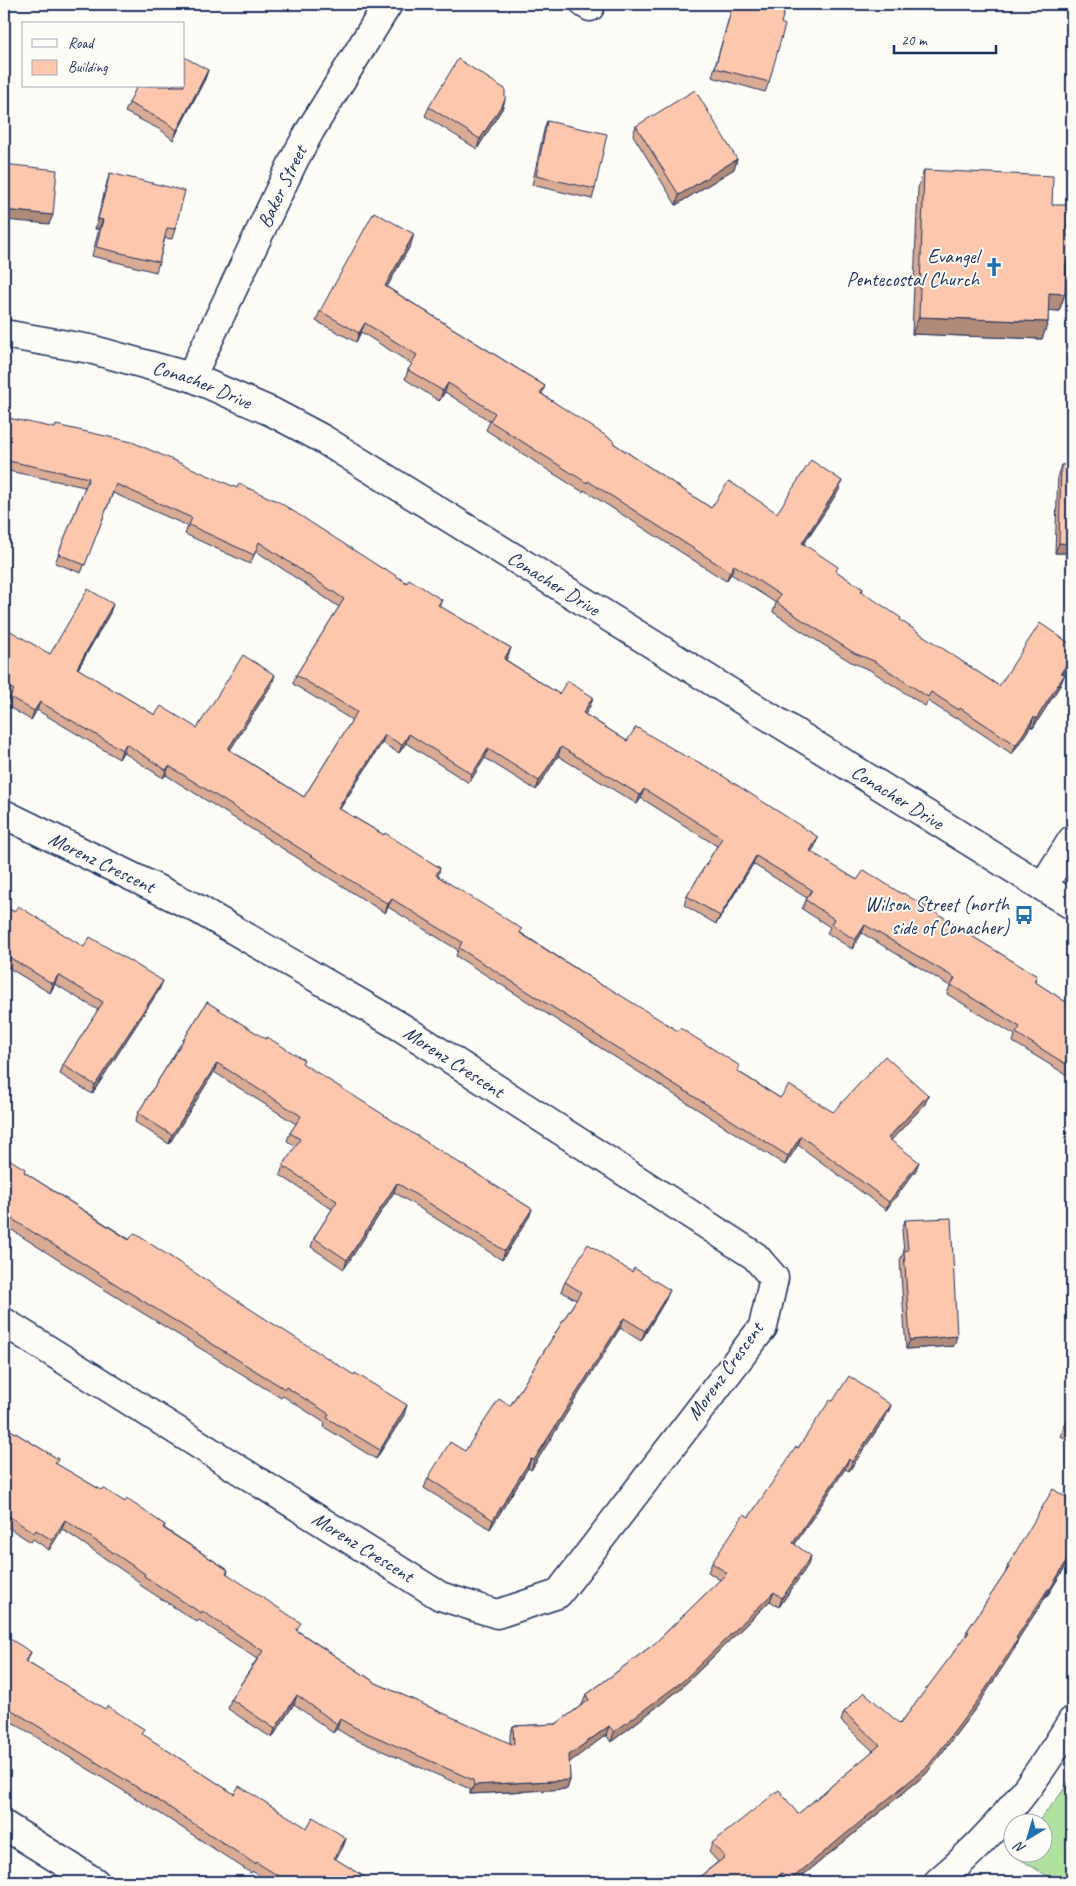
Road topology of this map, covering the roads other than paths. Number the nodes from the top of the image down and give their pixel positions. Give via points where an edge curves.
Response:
1 (388, 4) edge
2 (4, 334) edge
3 (191, 377) junction
4 (4, 814) edge
5 (1072, 840) edge
6 (1043, 886) junction
7 (1072, 905) edge
8 (4, 1322) edge
9 (1072, 1721) edge
10 (4, 1825) edge
11 (95, 1882) edge
12 (938, 1882) edge

1 - 3 street, Baker Street via 294,160
2 - 3 street, Conacher Drive via 90,349
3 - 6 street, Conacher Drive via 322,438
4 - 8 street, Morenz Crescent via 198,909 401,1028 755,1256 774,1278 763,1327 558,1594 498,1614 440,1596
5 - 6 street
6 - 7 street, Conacher Drive
9 - 12 street via 1042,1769 1004,1819
10 - 11 street

